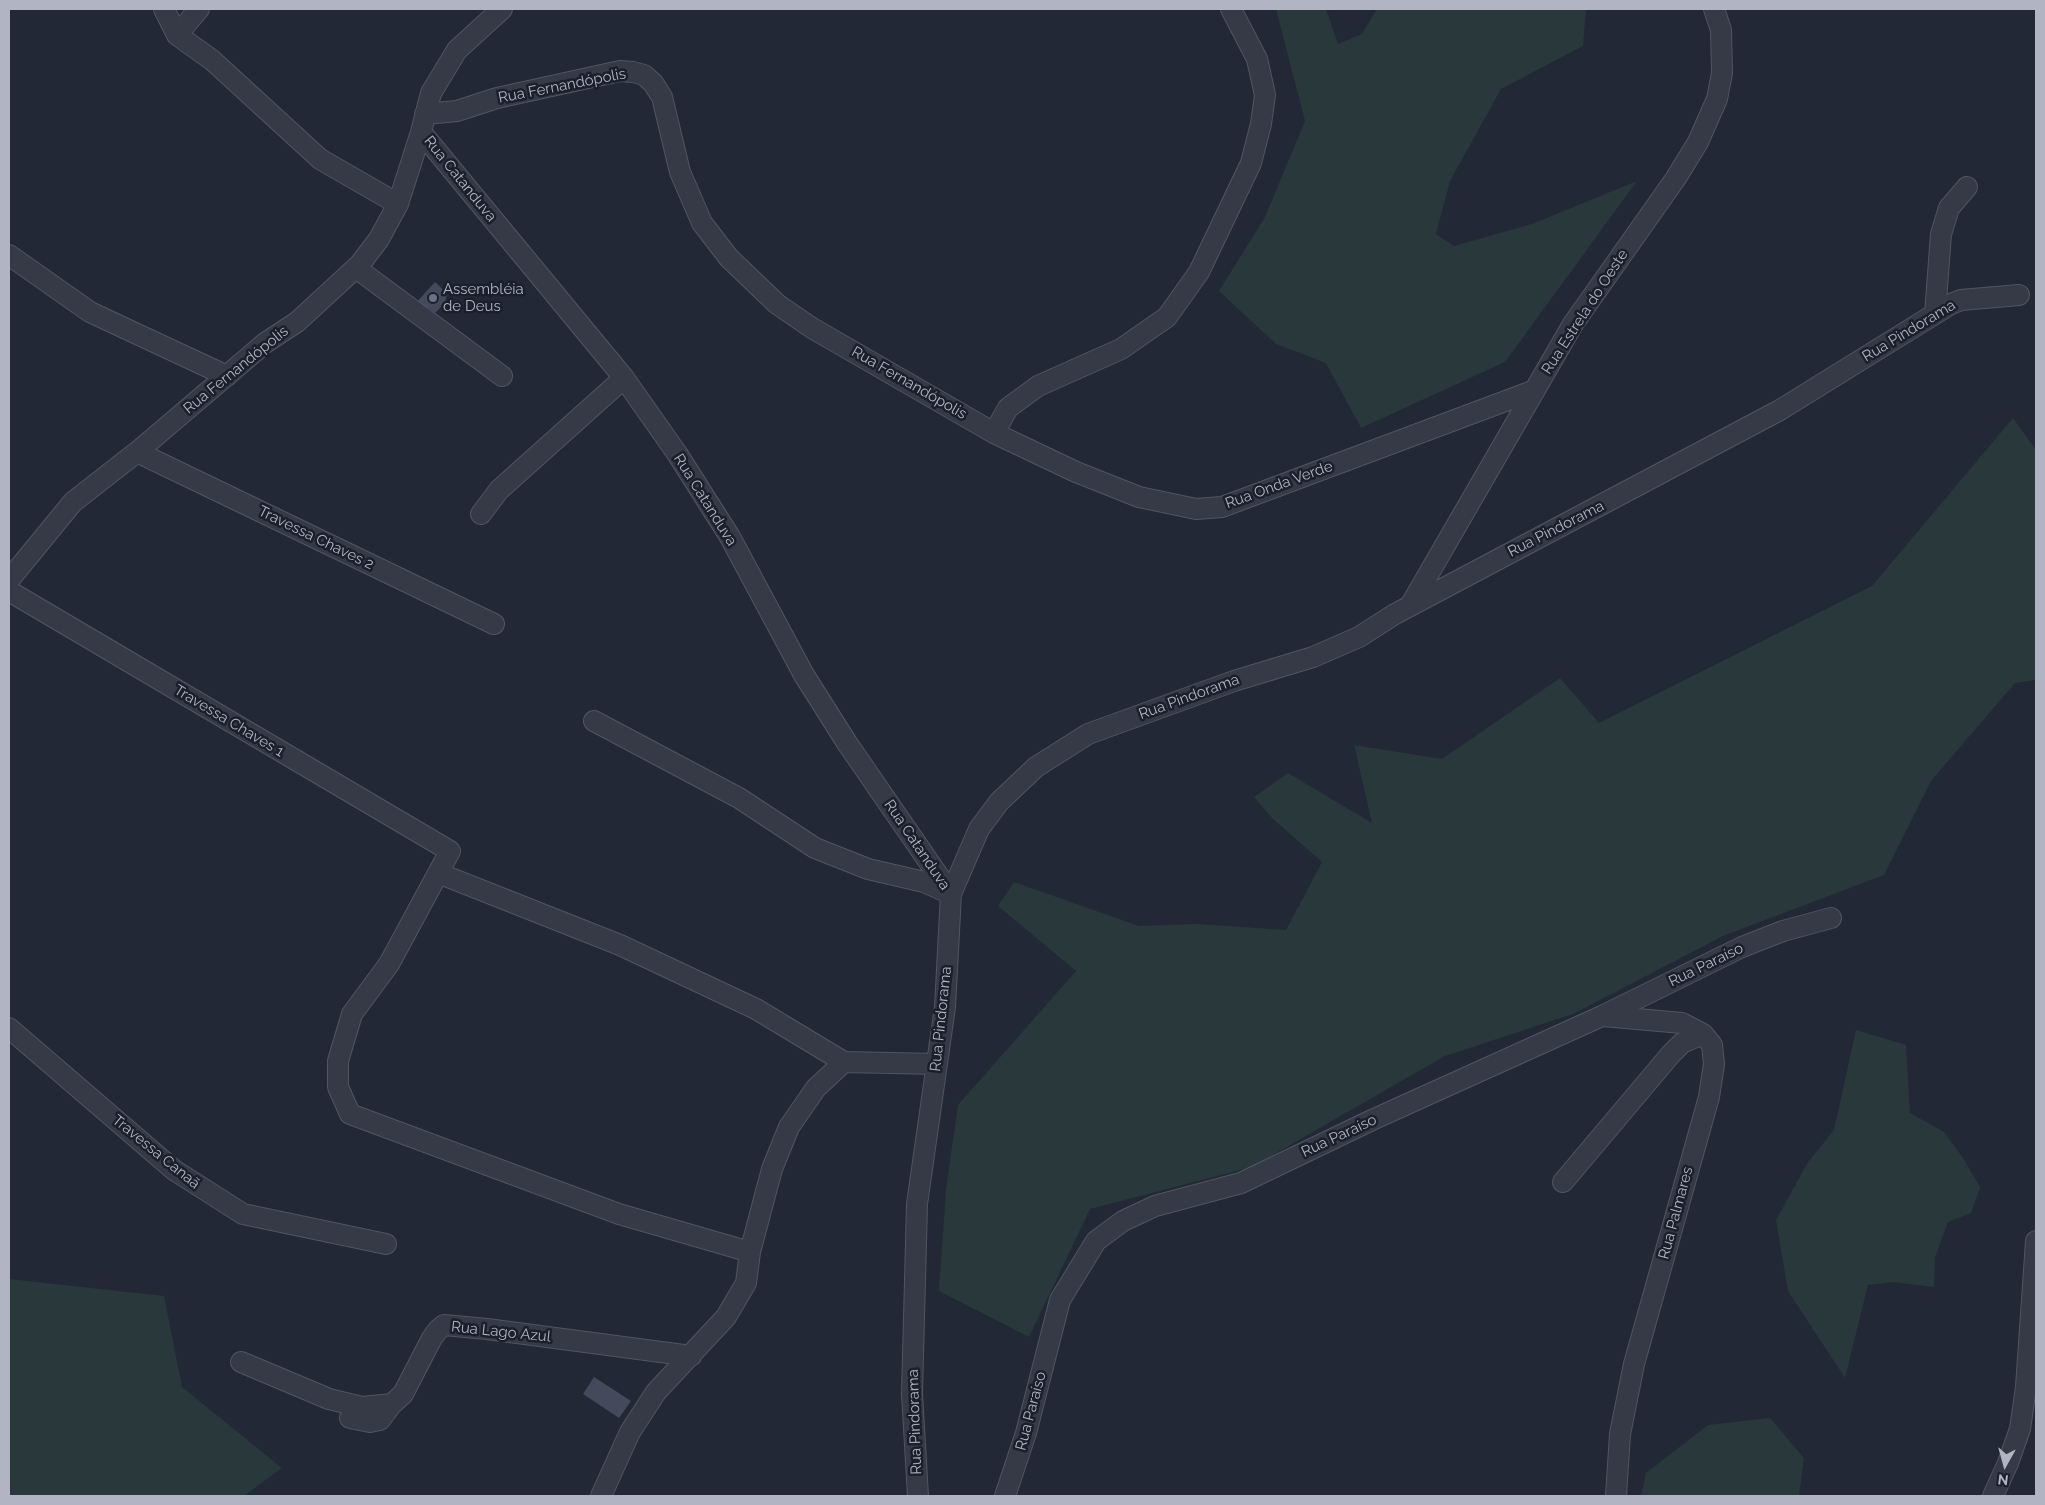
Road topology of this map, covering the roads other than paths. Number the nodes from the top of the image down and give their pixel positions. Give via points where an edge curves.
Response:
1 (164, 9) edge
2 (199, 9) edge
3 (502, 9) edge
4 (1230, 9) edge
5 (1714, 9) edge
6 (177, 35) junction
7 (423, 123) junction
8 (1966, 187) dead end
9 (398, 204) junction
10 (9, 256) edge
11 (356, 268) junction
12 (2019, 295) dead end
13 (1935, 314) junction
14 (227, 376) junction
15 (502, 376) dead end
16 (624, 378) junction
17 (1535, 390) junction
18 (994, 433) junction
19 (137, 452) junction
20 (481, 514) dead end
21 (9, 580) edge
22 (9, 592) edge
23 (1409, 606) junction
24 (494, 624) dead end
25 (594, 721) dead end
26 (438, 873) junction
27 (951, 894) junction
28 (1831, 918) dead end
29 (1602, 1016) junction
30 (9, 1028) edge
31 (1703, 1034) junction
32 (844, 1062) junction
33 (937, 1064) junction
34 (1563, 1182) dead end
35 (2036, 1241) edge
36 (386, 1244) dead end
37 (750, 1252) junction
38 (691, 1356) junction
39 (241, 1362) dead end
40 (2036, 1365) edge
41 (2026, 1387) junction
42 (392, 1404) junction
43 (350, 1418) dead end
44 (601, 1496) edge
45 (918, 1496) edge
46 (1004, 1496) edge
47 (1616, 1496) edge
48 (1993, 1496) edge

1 - 6 street
2 - 6 street
3 - 7 street via 457,50 431,93
4 - 18 street via 1257,60 1265,95 1251,163 1199,272 1167,317 1122,349 1038,386 1008,408
5 - 17 street, Rua Estrela do Oeste via 1721,30 1722,73 1718,99 1698,142 1573,324
6 - 9 street via 212,60 320,159
7 - 9 street, Rua Fernandópolis
7 - 16 street, Rua Catanduva
7 - 18 street, Rua Fernandópolis via 497,98 620,72 644,75 654,83 662,97 680,172 702,222 729,258 784,309
8 - 13 street via 1949,208 1941,234
9 - 11 street, Rua Fernandópolis via 379,239
10 - 14 street via 90,312
11 - 14 street, Rua Fernandópolis via 297,322 265,343
11 - 15 street
12 - 13 street, Rua Pindorama via 1961,300
13 - 23 street, Rua Pindorama via 1780,410
14 - 19 street, Rua Fernandópolis
16 - 20 street via 499,490
16 - 27 street, Rua Catanduva via 730,537 814,690
17 - 18 street, Rua Onda Verde via 1222,507 1196,509 1139,497 1076,472
17 - 23 street, Rua Estrela do Oeste
19 - 21 street, Rua Fernandópolis via 73,502
19 - 24 street, Travessa Chaves 2
22 - 26 street, Travessa Chaves 1 via 450,851
23 - 27 street, Rua Pindorama via 1359,637 1313,657 1234,681 1088,734 1036,768 999,802 979,829
25 - 27 street via 739,798 815,848 868,869 924,882
26 - 32 street via 620,945 756,1009
26 - 37 street via 389,964 352,1014 338,1061 338,1087 350,1114 619,1214
27 - 33 street, Rua Pindorama via 945,1007
28 - 29 street, Rua Paraíso via 1783,931 1742,947
29 - 31 street via 1682,1023
29 - 46 street, Rua Paraíso via 1241,1182 1155,1206 1123,1221 1096,1242 1060,1300 1026,1433
30 - 36 street, Travessa Canaã via 174,1170 243,1214
31 - 34 street via 1682,1043 1671,1054
31 - 47 street, Rua Palmares via 1712,1045 1714,1064 1709,1097 1634,1364 1620,1434
32 - 33 street
32 - 37 street via 816,1088 789,1127 772,1169
33 - 45 street, Rua Pindorama via 917,1204 912,1394
35 - 41 street
37 - 38 street via 746,1283 726,1317
38 - 42 street, Rua Lago Azul via 444,1325 432,1338 403,1394
38 - 44 street via 656,1392 630,1432
39 - 42 street via 329,1399 362,1407
40 - 41 street
41 - 48 street via 2020,1429
42 - 43 street via 380,1420 370,1422

